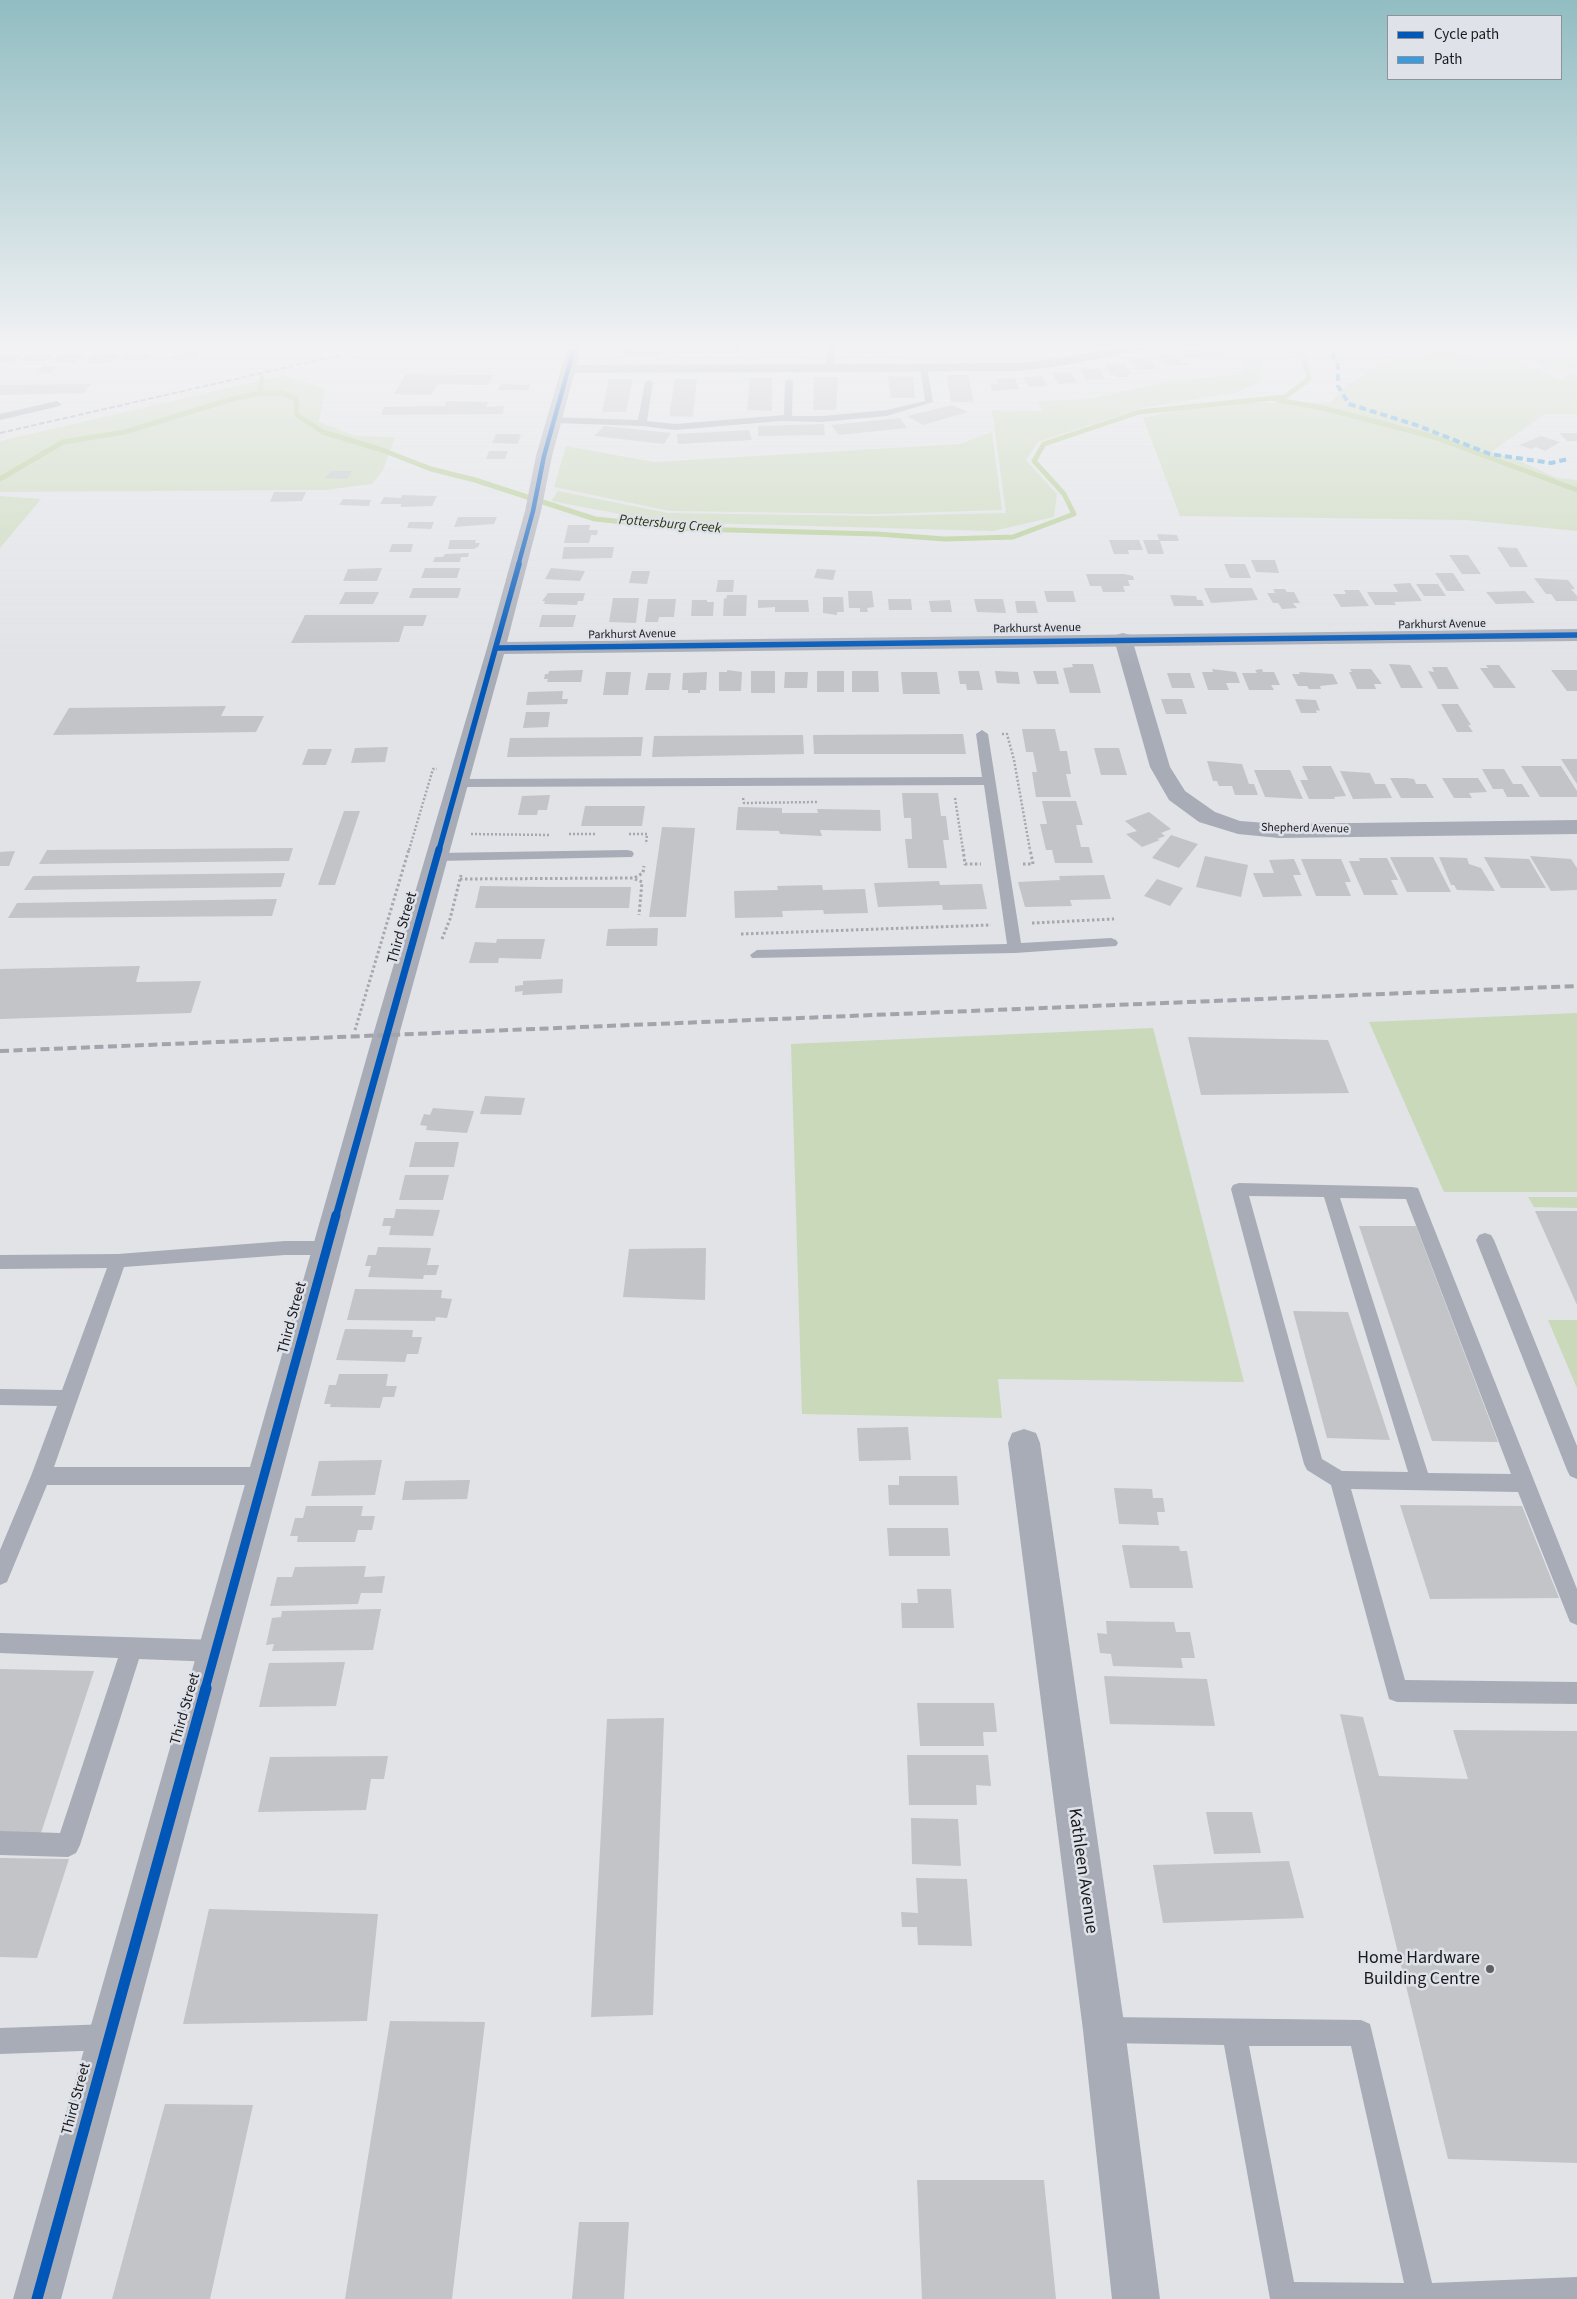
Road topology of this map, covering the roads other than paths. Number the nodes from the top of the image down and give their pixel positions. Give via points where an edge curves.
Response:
1 (546, 452) edge
2 (1577, 635) edge
3 (1123, 639) junction
4 (496, 648) junction
5 (982, 734) dead end
6 (989, 781) junction
7 (459, 783) junction
8 (1577, 827) edge
9 (627, 854) dead end
10 (438, 858) junction
11 (1111, 943) dead end
12 (1015, 948) junction
13 (757, 955) dead end
14 (1330, 1191) junction
15 (1485, 1240) dead end
16 (327, 1248) junction
17 (118, 1261) junction
18 (0, 1262) edge
19 (0, 1398) edge
20 (69, 1398) junction
21 (1024, 1444) dead end
22 (1572, 1444) edge
23 (1577, 1470) edge
24 (41, 1476) junction
25 (264, 1476) junction
26 (1338, 1480) junction
27 (1421, 1482) junction
28 (1524, 1483) junction
29 (0, 1575) edge
30 (1577, 1615) edge
31 (0, 1643) edge
32 (132, 1647) junction
33 (216, 1651) junction
34 (1577, 1693) edge
35 (0, 1843) edge
36 (1104, 2030) junction
37 (1234, 2033) junction
38 (109, 2037) junction
39 (0, 2041) edge
40 (1577, 2291) edge
41 (1540, 2296) edge
42 (1422, 2297) junction
43 (37, 2299) edge
44 (1136, 2299) edge

1 - 4 street, Third Street
2 - 3 street, Parkhurst Avenue
3 - 4 street, Parkhurst Avenue
3 - 8 street, Shepherd Avenue via 1160,767 1177,795 1207,817 1238,827 1279,831
4 - 7 street, Third Street
5 - 6 lane
6 - 7 lane
6 - 12 lane
7 - 10 street, Third Street
9 - 10 lane
10 - 16 street, Third Street
11 - 12 lane
12 - 13 lane
14 - 26 lane via 1239,1189 1314,1464
14 - 27 lane
14 - 28 lane via 1412,1193
15 - 22 lane
16 - 17 lane via 285,1248
16 - 25 street, Third Street
17 - 18 lane
17 - 20 lane
19 - 20 lane
20 - 24 lane
21 - 36 street, Kathleen Avenue
22 - 23 lane
24 - 25 lane
24 - 29 lane
25 - 33 street, Third Street
26 - 27 lane
26 - 34 lane via 1397,1691
27 - 28 lane
28 - 30 lane
31 - 32 lane
32 - 33 lane
32 - 35 lane via 68,1845
33 - 38 street, Third Street
36 - 37 lane
36 - 44 street, Kathleen Avenue
37 - 42 lane via 1361,2033
37 - 42 lane via 1283,2296
38 - 39 lane
38 - 43 street, Third Street
40 - 41 lane
41 - 42 lane

